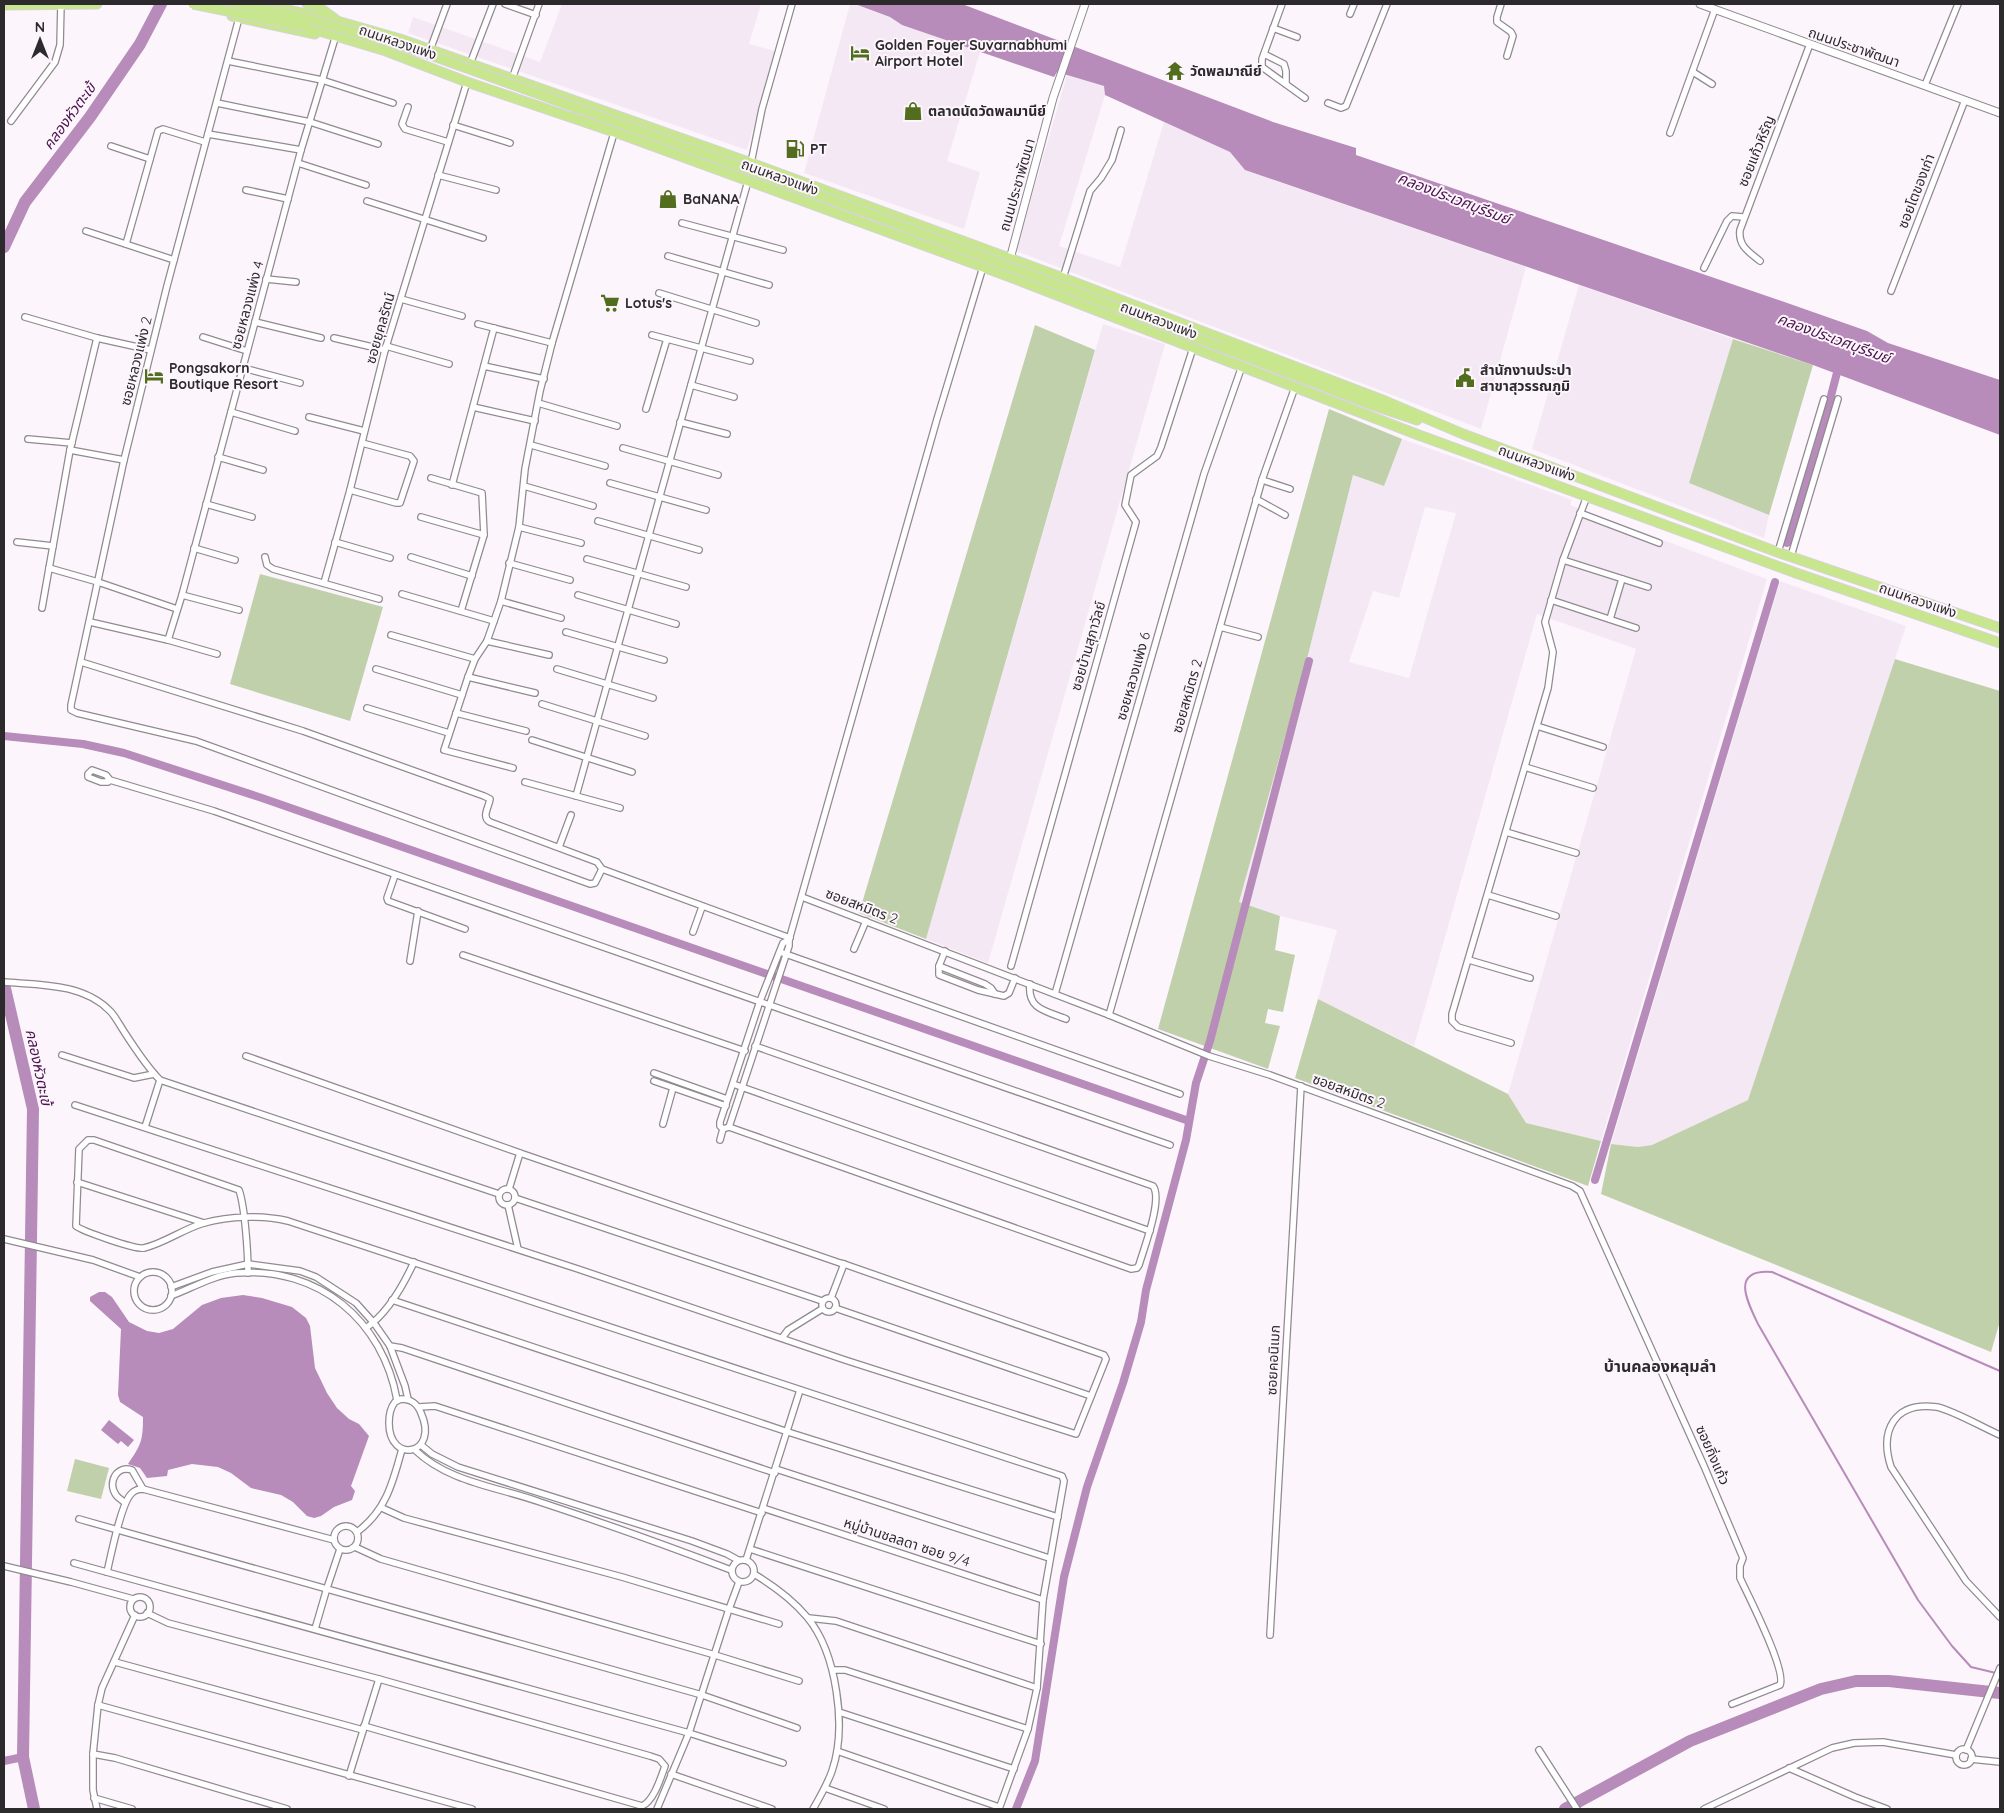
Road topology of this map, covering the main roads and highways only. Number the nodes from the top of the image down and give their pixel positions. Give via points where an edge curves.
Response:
1 (61, 4) edge
2 (97, 4) edge
3 (193, 4) edge
4 (208, 4) edge
5 (221, 4) edge
6 (241, 4) edge
7 (262, 4) edge
8 (307, 4) edge
9 (4, 5) edge
10 (337, 21) junction
11 (336, 35) junction
12 (909, 240) junction
13 (1010, 259) junction
14 (1005, 275) junction
15 (1463, 434) junction
16 (2000, 628) edge
17 (2000, 643) edge

1 - 2 main road
1 - 9 main road
3 - 11 main road, ถนนหลวงแพ่ง, bridge
4 - 11 main road via 210,11 238,18
5 - 12 main road, bridge via 304,21 357,37 825,202 879,223
6 - 15 main road, bridge via 309,19 428,54 873,215 1372,405
7 - 10 main road, ถนนหลวงแพ่ง
8 - 10 main road via 317,6
10 - 13 main road, ถนนหลวงแพ่ง via 512,78
11 - 12 main road, ถนนหลวงแพ่ง
12 - 14 main road, ถนนหลวงแพ่ง
13 - 14 main road
13 - 15 main road, ถนนหลวงแพ่ง
14 - 17 main road, ถนนหลวงแพ่ง via 1586,496
15 - 16 main road, ถนนหลวงแพ่ง via 1778,552

